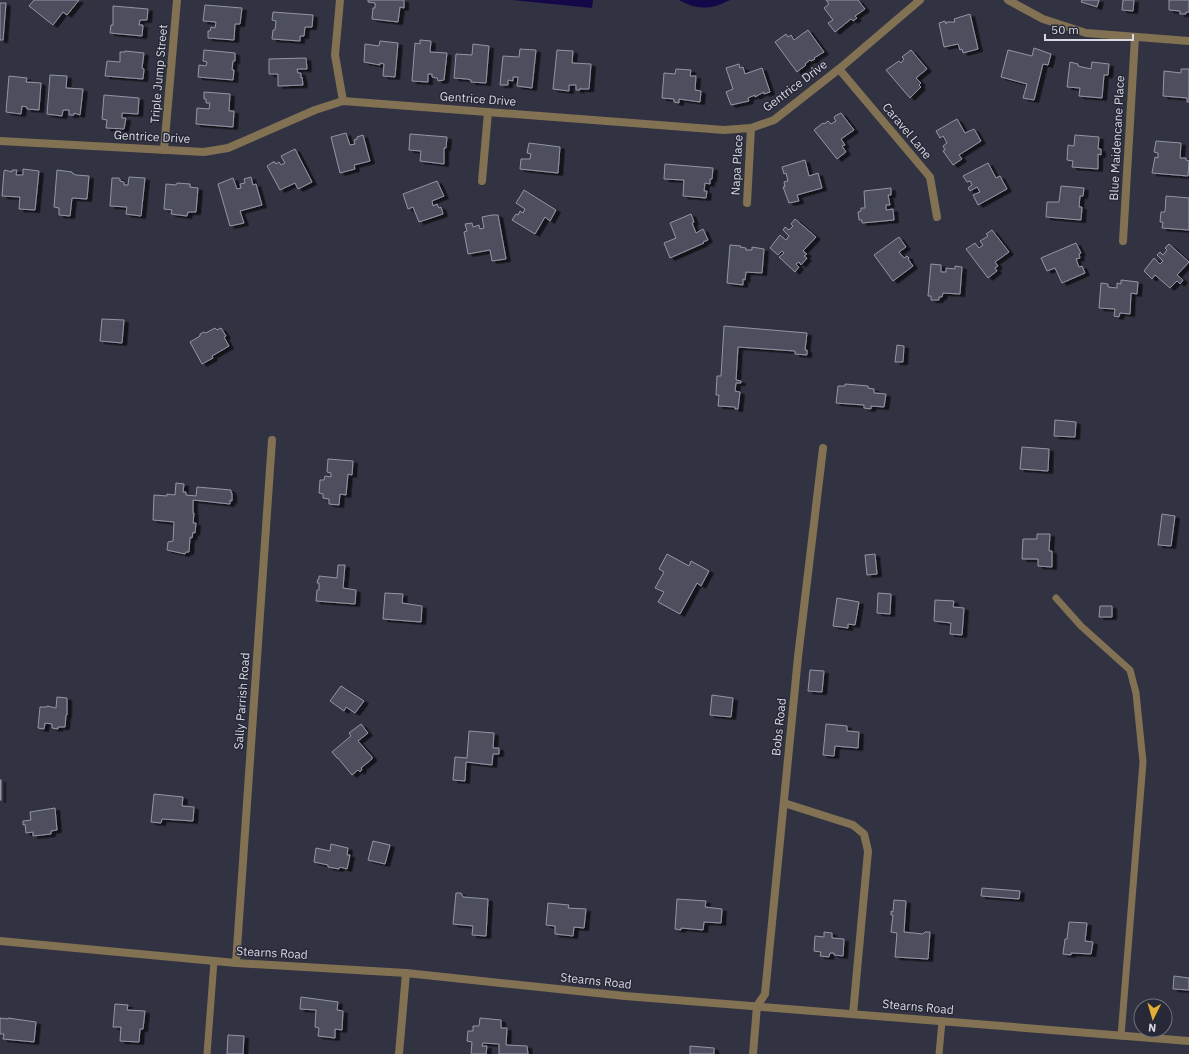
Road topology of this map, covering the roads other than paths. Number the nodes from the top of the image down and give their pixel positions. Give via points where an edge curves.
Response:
1 (177, 0) edge
2 (340, 0) edge
3 (920, 0) edge
4 (1008, 0) edge
5 (1135, 37) junction
6 (1189, 41) edge
7 (839, 69) junction
8 (343, 101) junction
9 (488, 112) junction
10 (751, 128) junction
11 (0, 141) edge
12 (164, 150) junction
13 (482, 181) dead end
14 (747, 203) dead end
15 (937, 217) dead end
16 (1123, 241) dead end
17 (272, 440) dead end
18 (823, 448) dead end
19 (1056, 598) dead end
20 (784, 803) junction
21 (0, 941) edge
22 (214, 961) junction
23 (236, 963) junction
24 (406, 973) junction
25 (757, 1006) junction
26 (852, 1014) junction
27 (942, 1021) junction
28 (1121, 1036) junction
29 (1189, 1041) edge
30 (207, 1054) edge
31 (399, 1054) edge
32 (753, 1054) edge
33 (939, 1054) edge

1 - 12 street, Triple Jump Street
2 - 8 street via 335,55
3 - 7 street, Gentrice Drive
4 - 5 street via 1042,19 1086,33
5 - 6 street
5 - 16 street, Blue Maidencane Place
7 - 10 street, Gentrice Drive via 774,120
7 - 15 street, Caravel Lane via 930,178
8 - 9 street, Gentrice Drive
8 - 12 street, Gentrice Drive via 315,110 228,148 204,152
9 - 10 street, Gentrice Drive via 724,130
9 - 13 street
10 - 14 street, Napa Place
11 - 12 street, Gentrice Drive
17 - 23 street, Sally Parrish Road
18 - 20 street, Bobs Road via 798,657
19 - 28 lane via 1081,626 1130,670 1136,693 1143,762
20 - 25 street, Bobs Road via 765,994
20 - 26 street via 853,825 864,834 868,851
21 - 22 street, Stearns Road
22 - 23 street, Stearns Road
22 - 30 lane
23 - 24 street, Stearns Road
24 - 25 street, Stearns Road via 625,996
24 - 31 street
25 - 26 street, Stearns Road
25 - 32 street
26 - 27 street, Stearns Road
27 - 28 street, Stearns Road
27 - 33 lane
28 - 29 street, Stearns Road

